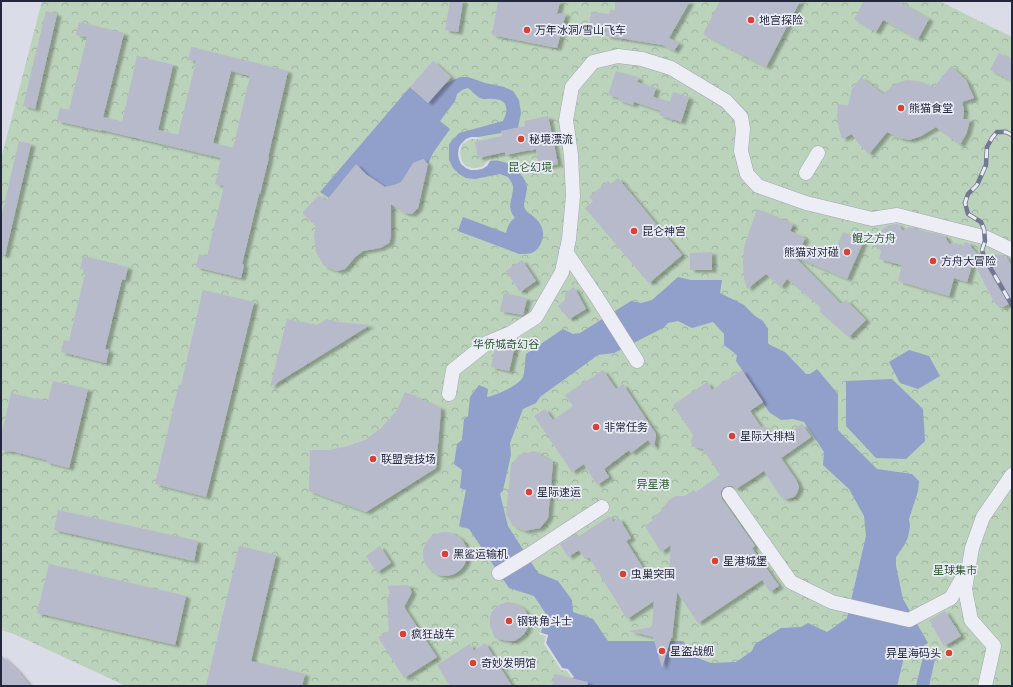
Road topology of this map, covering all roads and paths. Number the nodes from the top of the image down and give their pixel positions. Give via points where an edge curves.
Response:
1 (818, 153) dead end
2 (806, 173) dead end
3 (1012, 250) edge
4 (566, 252) junction
5 (637, 361) dead end
6 (449, 394) dead end
7 (1012, 475) edge
8 (729, 494) dead end
9 (602, 507) dead end
10 (968, 568) junction
11 (499, 573) dead end
12 (985, 686) edge

1 - 2 street
3 - 4 street via 987,238 897,215 872,219 806,203 758,186 747,174 741,151 741,117 726,101 671,68 642,59 618,56 593,62 572,87 566,120 573,196
4 - 5 street
4 - 6 street via 562,272 536,317 511,333 487,343 453,370
7 - 10 street via 983,517
8 - 10 street via 791,582 832,602 909,620 951,598
9 - 11 street
10 - 12 street via 964,589 971,620 994,646

